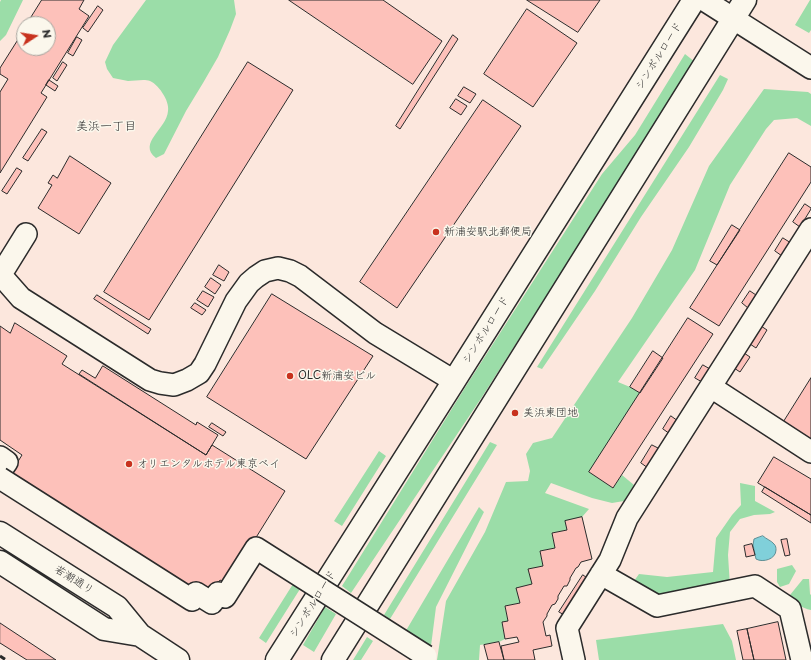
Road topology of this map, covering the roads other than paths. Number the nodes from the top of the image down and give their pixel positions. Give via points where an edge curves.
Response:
1 (694, 0) edge
2 (704, 0) edge
3 (745, 0) edge
4 (733, 18) junction
5 (811, 68) edge
6 (811, 229) edge
7 (26, 234) dead end
8 (0, 276) edge
9 (454, 381) junction
10 (711, 387) junction
11 (811, 452) edge
12 (0, 458) edge
13 (0, 472) edge
14 (0, 478) edge
15 (0, 533) edge
16 (0, 562) edge
17 (601, 574) junction
18 (140, 635) junction
19 (426, 656) dead end
20 (178, 660) edge
21 (277, 660) edge
22 (333, 660) edge
23 (574, 660) edge
24 (802, 660) edge

1 - 9 main road, シンボルロード
2 - 4 street
3 - 4 main road
4 - 5 street
4 - 22 main road
6 - 10 street
7 - 8 street
8 - 9 street via 21,298 150,380 174,385 199,373 248,283 266,271 278,268 300,276 375,333
9 - 21 main road, シンボルロード
10 - 11 street
10 - 17 street via 627,518 610,560
12 - 13 street via 6,462
14 - 19 street, bridge via 192,600 196,593 212,603 218,593 225,597 256,548
15 - 18 main road, 若潮通り via 117,607
16 - 18 main road, 若潮通り via 104,629
17 - 23 street via 567,628
17 - 24 street via 657,606 755,586 790,608
18 - 20 main road, 若潮通り

